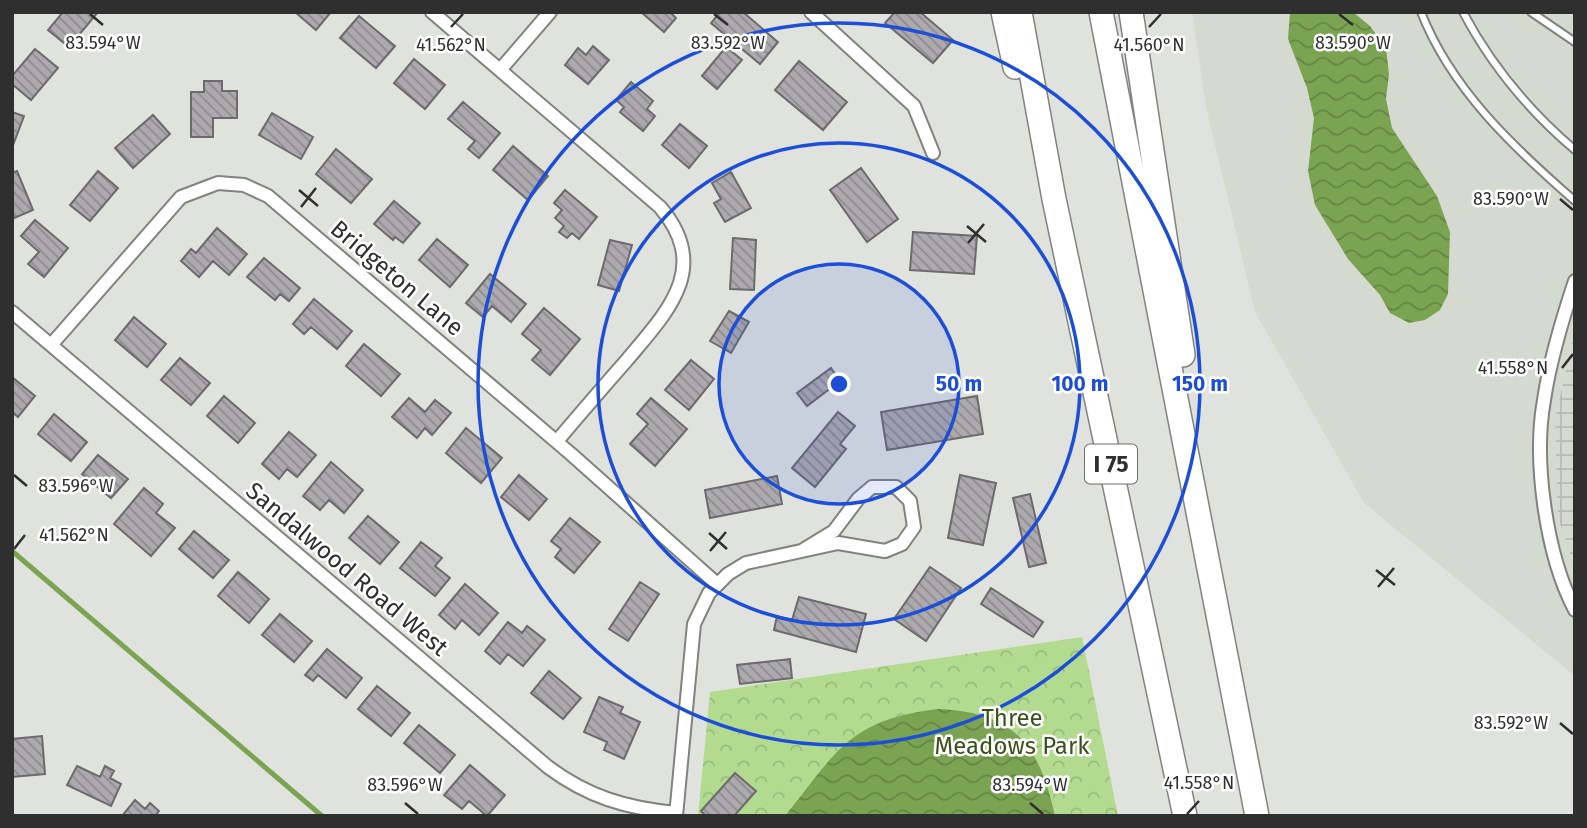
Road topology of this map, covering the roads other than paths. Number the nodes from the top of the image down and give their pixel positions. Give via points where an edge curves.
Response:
1 (432, 12) edge
2 (550, 12) edge
3 (811, 12) edge
4 (1003, 12) edge
5 (1020, 12) edge
6 (1101, 12) edge
7 (1131, 12) edge
8 (1421, 12) edge
9 (1463, 12) edge
10 (1531, 12) edge
11 (1575, 41) edge
12 (500, 70) junction
13 (1575, 150) edge
14 (933, 153) dead end
15 (1054, 199) junction
16 (1575, 201) edge
17 (1575, 281) edge
18 (12, 312) edge
19 (51, 345) junction
20 (557, 442) junction
21 (1186, 446) junction
22 (803, 550) junction
23 (717, 584) junction
24 (1575, 610) edge
25 (676, 814) edge
26 (1185, 816) edge
27 (1257, 816) edge

1 - 12 street
2 - 12 street
3 - 14 street via 914,106
4 - 15 highway via 1034,151
5 - 15 highway, I 75
6 - 21 highway
7 - 21 highway via 1183,358
8 - 16 lane via 1430,36 1472,100 1532,164
9 - 13 lane via 1492,62 1530,109
10 - 11 lane
12 - 20 street via 660,208 675,227 683,251 683,275 669,310
15 - 26 highway, I 75
17 - 24 street via 1543,402 1541,482 1553,548
18 - 19 street, Sandalwood Road West
19 - 20 street, Bridgeton Lane via 181,197 218,183 244,185 268,196
19 - 25 street, Sandalwood Road West via 548,767 610,803
20 - 23 street, Bridgeton Lane
21 - 27 highway
22 - 22 street via 846,543 894,549 914,527 910,501 896,487 872,487 834,531
22 - 23 street via 746,563
23 - 25 street via 700,606 694,624

